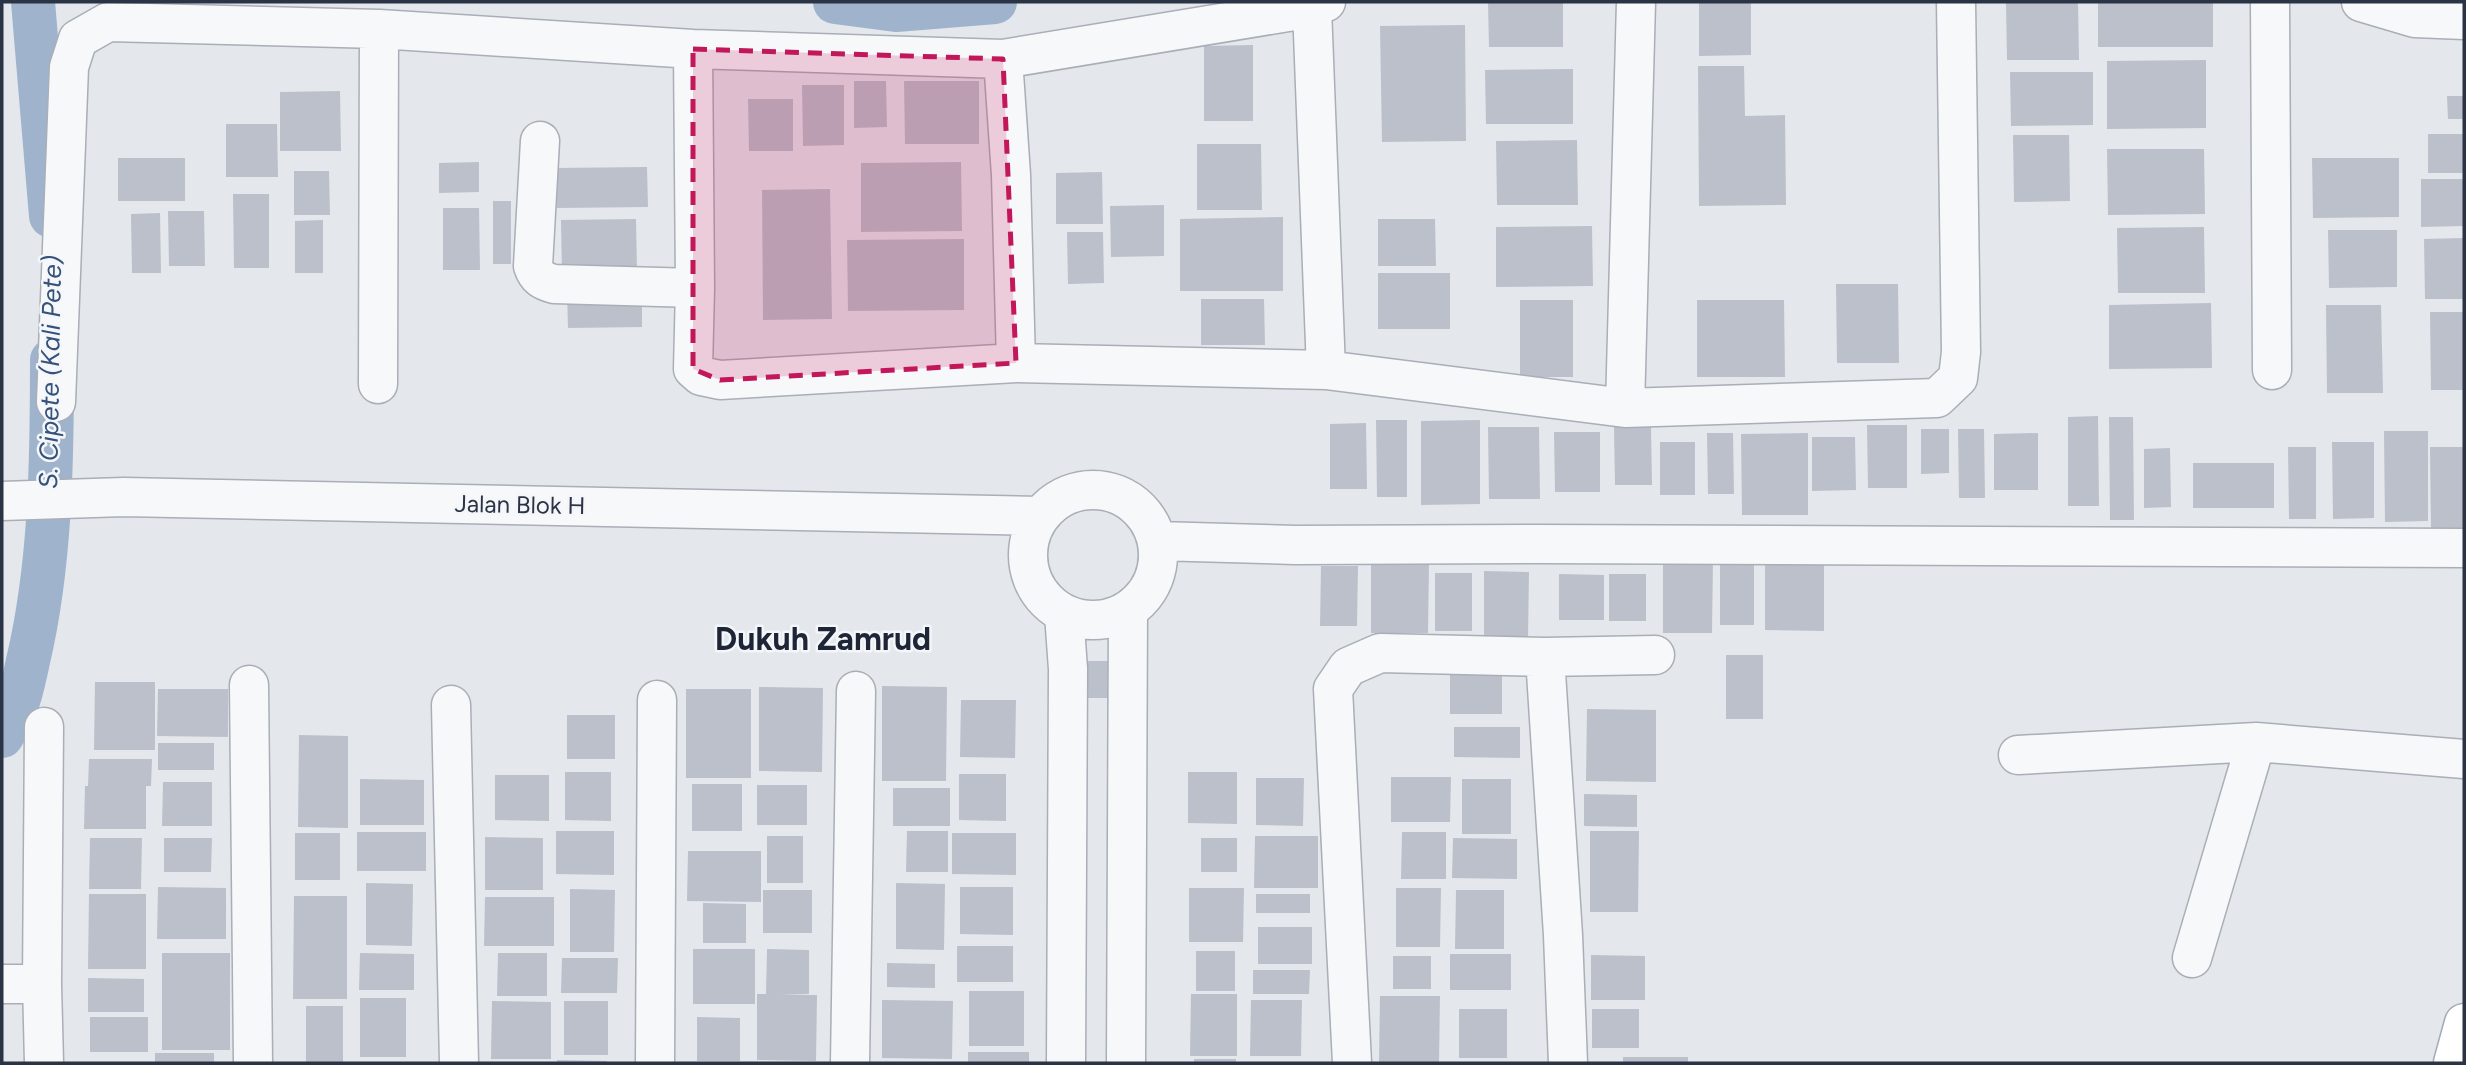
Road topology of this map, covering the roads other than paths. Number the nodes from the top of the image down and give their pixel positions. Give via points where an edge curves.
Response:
1 (1636, 2) edge
2 (1956, 2) edge
3 (2270, 2) edge
4 (2361, 2) edge
5 (1319, 5) edge
6 (2464, 20) edge
7 (379, 29) junction
8 (693, 49) junction
9 (1003, 59) junction
10 (540, 141) dead end
11 (695, 288) junction
12 (1016, 363) junction
13 (1326, 370) junction
14 (2272, 370) dead end
15 (378, 384) dead end
16 (56, 402) dead end
17 (1625, 408) junction
18 (2, 501) edge
19 (1039, 516) junction
20 (1157, 541) junction
21 (2464, 548) edge
22 (1128, 610) junction
23 (1064, 614) junction
24 (1655, 654) dead end
25 (1545, 657) junction
26 (249, 685) dead end
27 (856, 691) dead end
28 (657, 700) dead end
29 (451, 705) dead end
30 (44, 727) dead end
31 (2256, 742) junction
32 (2018, 755) dead end
33 (2464, 759) edge
34 (2192, 958) dead end
35 (2, 984) edge
36 (42, 984) junction
37 (2464, 1023) edge
38 (44, 1063) edge
39 (253, 1063) edge
40 (459, 1063) edge
41 (655, 1063) edge
42 (850, 1063) edge
43 (1066, 1063) edge
44 (1126, 1063) edge
45 (1352, 1063) edge
46 (1568, 1063) edge
47 (2453, 1063) edge

1 - 17 street
2 - 17 street via 1958,378 1937,398
3 - 14 street
4 - 6 street via 2414,18
5 - 9 street
5 - 13 street
7 - 8 street
7 - 15 street
7 - 16 street via 108,22 78,39 69,67
8 - 9 street
8 - 11 street
9 - 12 street
10 - 11 street via 536,275 554,284
11 - 12 street via 693,369 701,376 720,380
12 - 13 street
13 - 17 street
18 - 19 street, Jalan Blok H via 124,496
19 - 20 street via 1069,493 1106,490 1140,508
19 - 23 street via 1027,542 1028,571 1041,597
20 - 21 street
20 - 22 street via 1154,580
22 - 23 street via 1108,619 1086,621
22 - 44 street
23 - 43 street via 1068,669
24 - 25 street
25 - 45 street via 1380,653 1348,667 1332,689
25 - 46 street
26 - 39 street
27 - 42 street
28 - 41 street
29 - 40 street
30 - 36 street
31 - 32 street
31 - 33 street
31 - 34 street
35 - 36 street
36 - 38 street
37 - 47 main road

